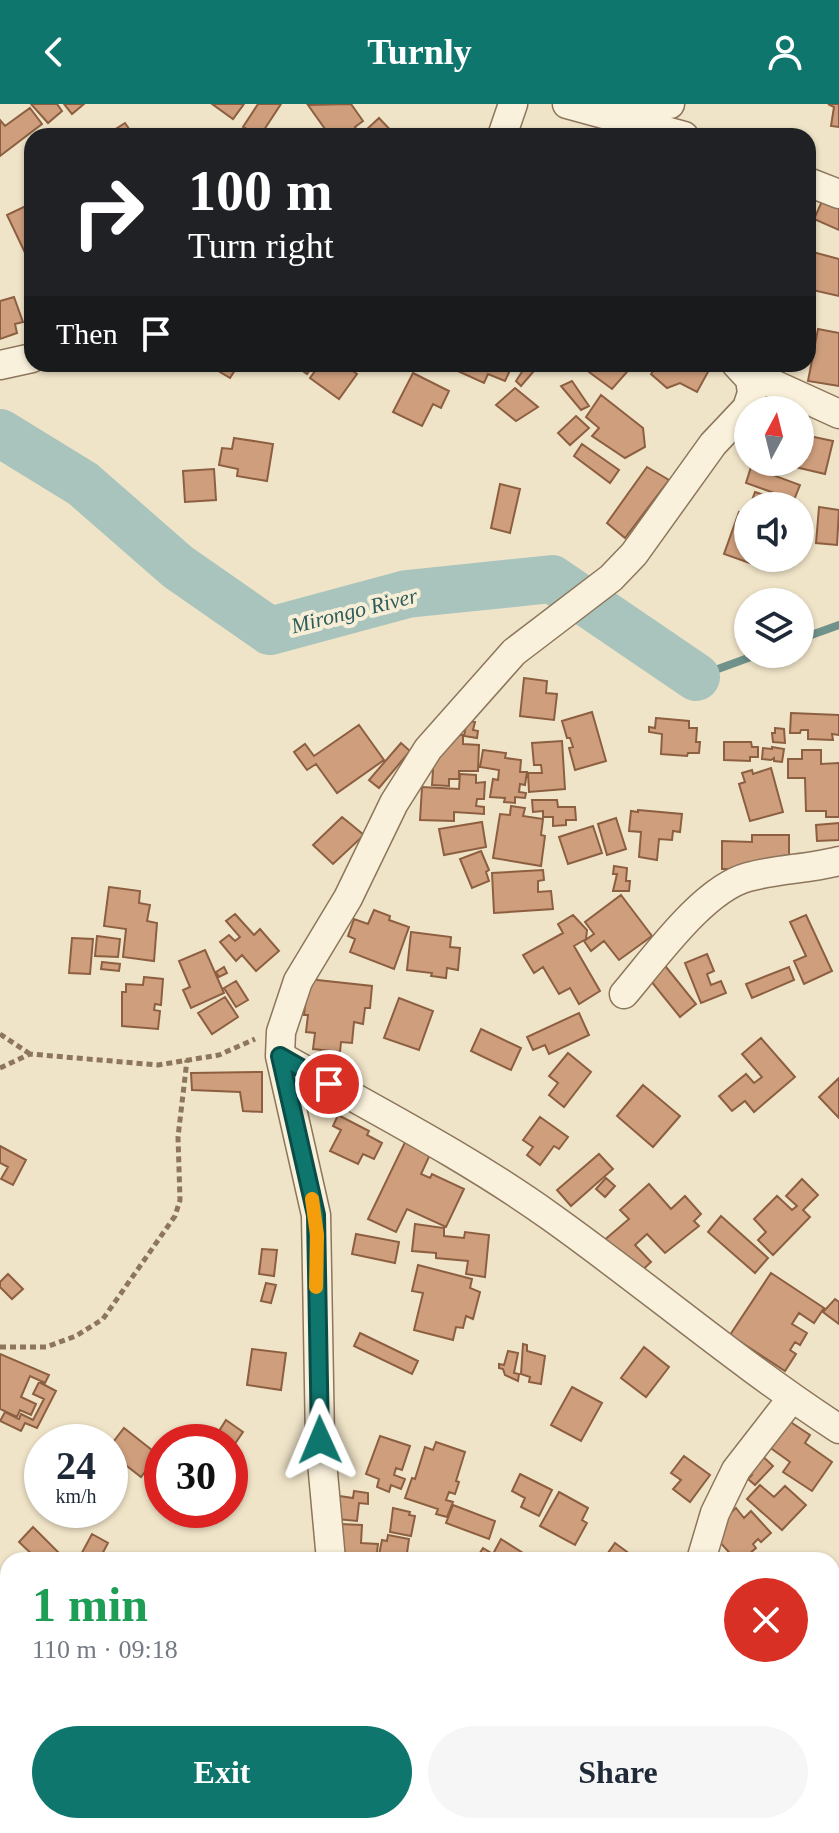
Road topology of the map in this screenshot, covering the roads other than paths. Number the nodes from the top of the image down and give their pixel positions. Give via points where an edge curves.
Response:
1 (513, 104) edge
2 (567, 104) edge
3 (670, 104) edge
4 (610, 114) junction
5 (505, 128) edge
6 (657, 128) edge
7 (816, 185) edge
8 (839, 194) edge
9 (24, 360) edge
10 (0, 365) edge
11 (743, 372) edge
12 (745, 372) edge
13 (839, 414) edge
14 (839, 861) edge
15 (624, 994) dead end
16 (280, 1056) junction
17 (792, 1398) junction
18 (839, 1429) edge
19 (330, 1552) edge
20 (703, 1552) edge

1 - 5 street
2 - 4 street
3 - 4 street
4 - 6 street
7 - 8 street
9 - 10 street
11 - 16 street via 752,393 747,408 713,444 634,554 611,578 514,652 443,729 413,772 298,981 281,1032
12 - 13 street
14 - 15 street via 747,877 714,893
16 - 17 street via 549,1215
16 - 19 street via 316,1215 320,1440
17 - 18 street
17 - 20 street via 736,1470

